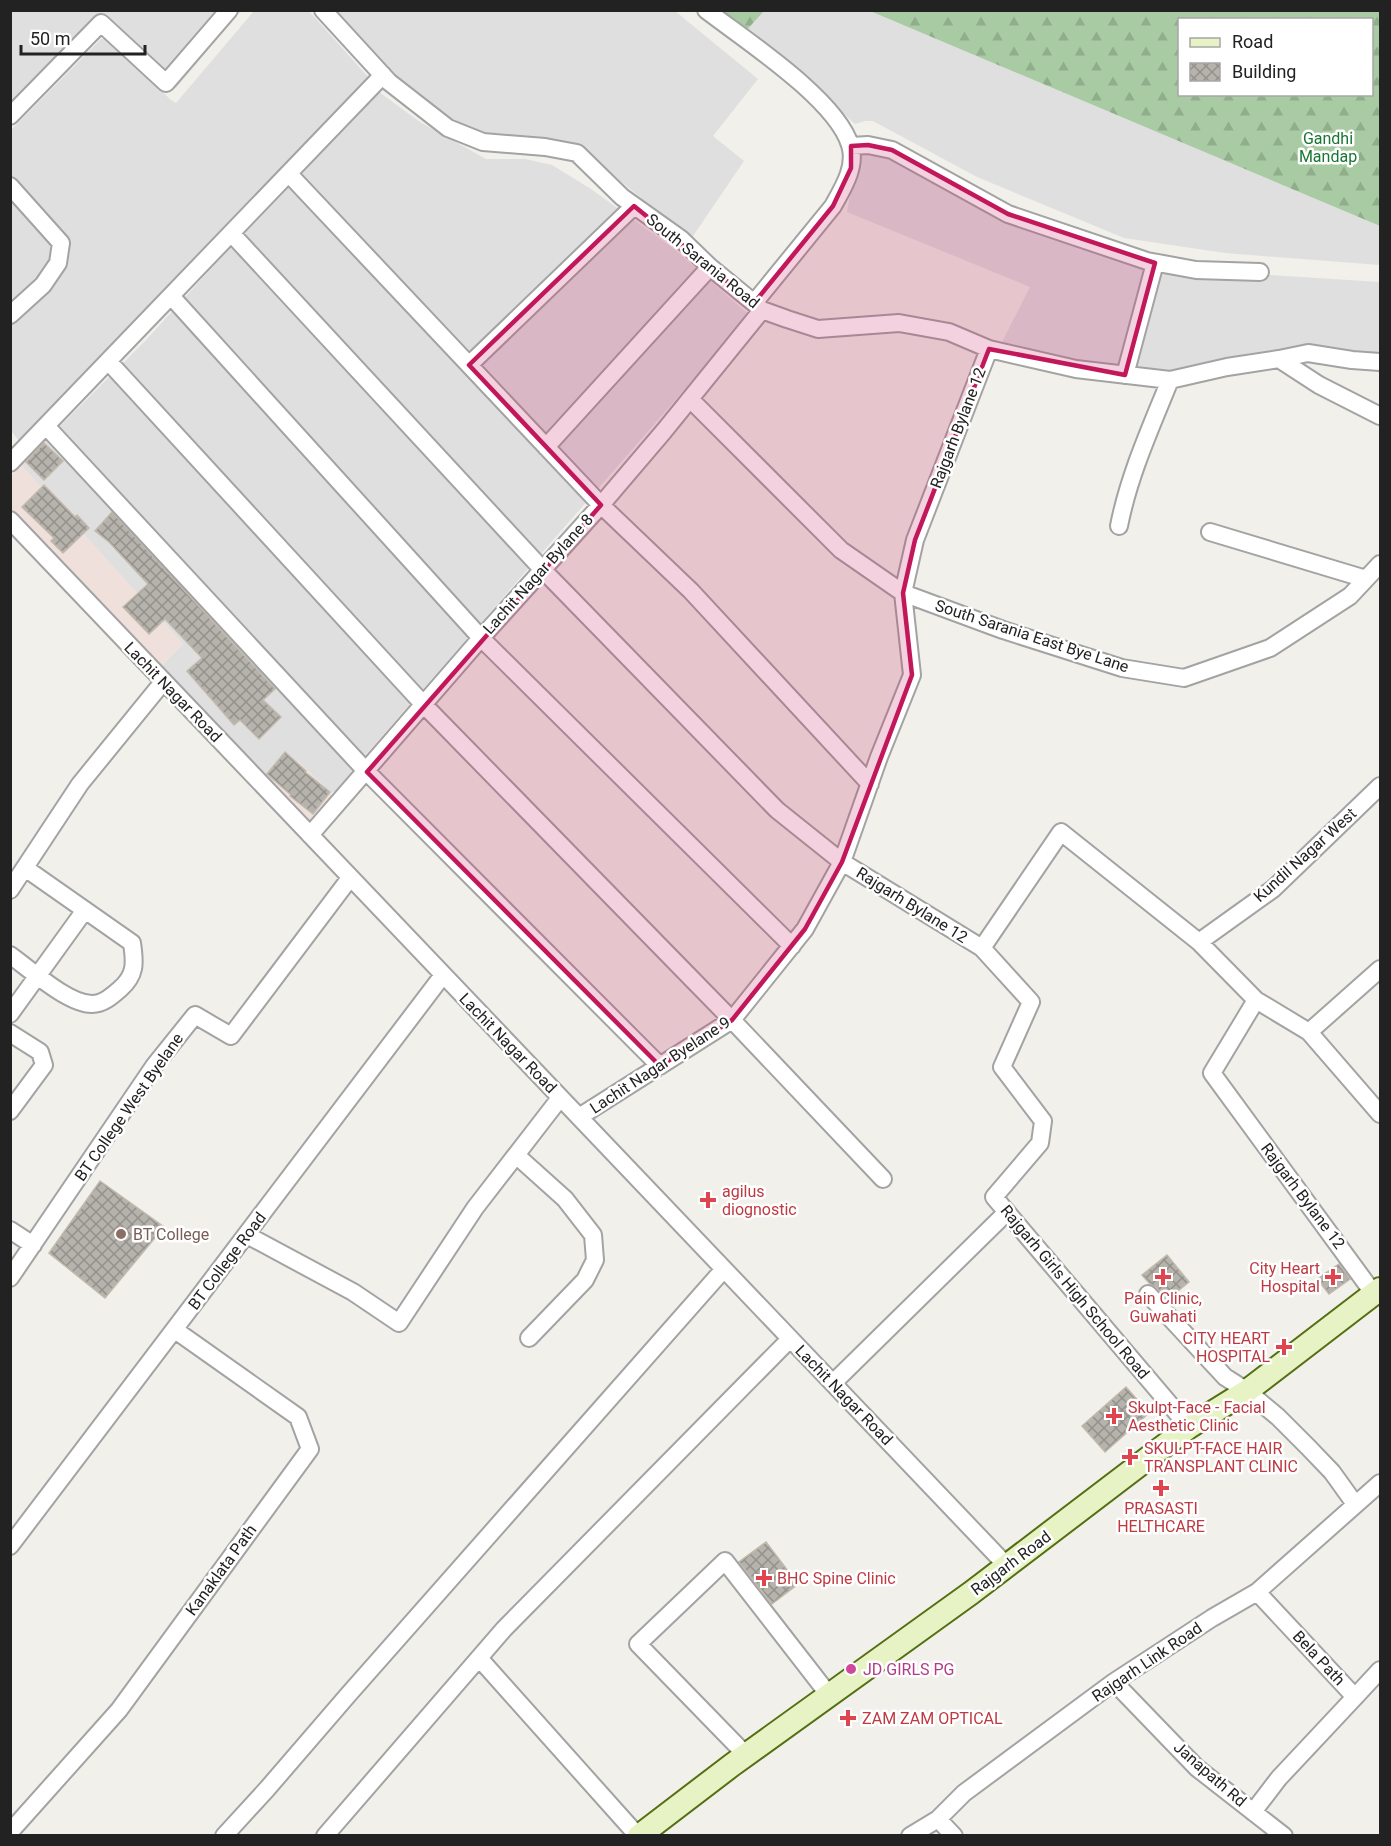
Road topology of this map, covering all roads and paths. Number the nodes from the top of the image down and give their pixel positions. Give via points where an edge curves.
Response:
1 (229, 10) edge
2 (323, 10) edge
3 (706, 10) edge
4 (383, 75) junction
5 (10, 116) edge
6 (851, 146) junction
7 (289, 174) junction
8 (10, 186) edge
9 (634, 206) junction
10 (231, 233) junction
11 (1155, 263) junction
12 (710, 267) junction
13 (1260, 272) dead end
14 (171, 296) junction
15 (758, 307) junction
16 (10, 315) edge
17 (989, 349) junction
18 (1279, 359) junction
19 (108, 361) junction
20 (1380, 362) edge
21 (469, 365) junction
22 (1125, 375) junction
23 (1170, 380) junction
24 (690, 399) junction
25 (1380, 416) edge
26 (46, 426) junction
27 (546, 447) junction
28 (10, 463) edge
29 (601, 505) junction
30 (10, 520) edge
31 (1119, 526) dead end
32 (1210, 532) dead end
33 (1380, 564) edge
34 (542, 569) junction
35 (1366, 579) junction
36 (903, 593) junction
37 (481, 638) junction
38 (163, 682) junction
39 (424, 705) junction
40 (367, 772) junction
41 (870, 784) junction
42 (1380, 786) edge
43 (310, 835) junction
44 (842, 862) junction
45 (25, 868) junction
46 (350, 878) junction
47 (10, 890) edge
48 (85, 910) junction
49 (1198, 942) junction
50 (792, 946) junction
51 (982, 948) junction
52 (10, 955) edge
53 (1380, 969) edge
54 (443, 975) junction
55 (39, 976) junction
56 (1256, 1000) junction
57 (10, 1014) edge
58 (732, 1020) junction
59 (1309, 1032) junction
60 (10, 1033) edge
61 (660, 1066) junction
62 (560, 1098) junction
63 (10, 1111) edge
64 (1380, 1114) edge
65 (579, 1117) junction
66 (516, 1155) junction
67 (883, 1179) dead end
68 (1007, 1212) junction
69 (10, 1230) edge
70 (247, 1234) junction
71 (33, 1245) junction
72 (724, 1269) junction
73 (10, 1278) edge
74 (1377, 1291) edge
75 (1148, 1294) dead end
76 (175, 1330) junction
77 (529, 1338) dead end
78 (790, 1339) junction
79 (833, 1383) junction
80 (1247, 1391) junction
81 (1189, 1426) junction
82 (1380, 1483) edge
83 (1355, 1504) junction
84 (13, 1538) edge
85 (1007, 1566) junction
86 (1257, 1593) junction
87 (479, 1658) junction
88 (1380, 1670) edge
89 (1114, 1682) junction
90 (829, 1695) junction
91 (1355, 1697) junction
92 (746, 1755) junction
93 (1253, 1812) junction
94 (938, 1820) junction
95 (10, 1832) edge
96 (224, 1836) edge
97 (325, 1836) edge
98 (638, 1836) edge
99 (910, 1836) edge
100 (954, 1836) edge
101 (1284, 1836) edge

1 - 5 street via 166,83 101,23
2 - 4 street, South Sarania Road
3 - 6 street via 824,105
4 - 7 street
4 - 9 street, South Sarania Road via 448,128 483,142 577,153
6 - 11 street via 892,150 1008,214
6 - 15 street, Lachit Nagar Bylane 8 via 851,168 833,206
7 - 10 street
7 - 21 street
8 - 16 street via 61,243 58,263 43,285
9 - 12 street, South Sarania Road via 681,239
9 - 21 street
10 - 14 street
10 - 34 street
11 - 13 street via 1196,270
11 - 22 street
12 - 15 street, South Sarania Road
12 - 27 street
14 - 19 street
14 - 37 street
15 - 17 street, South Sarania Road via 818,329 899,323 949,332
15 - 24 street, Lachit Nagar Bylane 8
17 - 22 street, South Sarania Road via 1076,369
17 - 36 street, Rajgarh Bylane 12 via 915,540
18 - 20 street, South Sarania Road via 1308,353
18 - 23 street, South Sarania Road
18 - 25 street
19 - 26 street
19 - 39 street
21 - 27 street
22 - 23 street, South Sarania Road
23 - 31 street via 1124,499
24 - 29 street, Lachit Nagar Bylane 8
24 - 36 street, South Sarania East Bye Lane via 841,550
26 - 28 street
26 - 40 street
27 - 29 street
29 - 34 street, Lachit Nagar Bylane 8
29 - 41 street via 691,591
30 - 38 street, Lachit Nagar Road
32 - 35 street
33 - 35 street, South Sarania East Bye Lane
34 - 37 street, Lachit Nagar Bylane 8
34 - 44 street via 777,810
35 - 36 street, South Sarania East Bye Lane via 1350,596 1270,648 1184,678 1122,668
36 - 41 street, Rajgarh Bylane 12 via 912,675
37 - 39 street, Lachit Nagar Bylane 8
37 - 50 street
38 - 43 street, Lachit Nagar Road
38 - 45 street via 80,784
39 - 40 street, Lachit Nagar Bylane 8
39 - 58 street
40 - 43 street, Lachit Nagar Bylane 8
40 - 61 street
41 - 44 street, Rajgarh Bylane 12
42 - 49 street, Kundil Nagar West via 1273,889
43 - 46 street, Lachit Nagar Road
44 - 50 street, Lachit Nagar Byelane 9
44 - 51 street, Rajgarh Bylane 12
45 - 47 street
45 - 48 street
46 - 54 street, Lachit Nagar Road
46 - 71 street, BT College West Byelane via 231,1036 195,1015 154,1066
48 - 55 street
48 - 55 street via 132,943 135,964 127,982 109,999 94,1004 72,1000
49 - 51 street, Rajgarh Bylane 12 via 1061,832
49 - 56 street, Rajgarh Bylane 12
50 - 58 street, Lachit Nagar Byelane 9
51 - 68 street, Rajgarh Girls High School Road via 1031,1002 1002,1067 1043,1121 1040,1143 994,1197
52 - 55 street
53 - 59 street
54 - 62 street, Lachit Nagar Road
54 - 70 street, BT College Road
55 - 57 street
56 - 59 street
56 - 74 street, Rajgarh Bylane 12 via 1212,1073
58 - 61 street, Lachit Nagar Byelane 9
58 - 67 street
59 - 64 street
60 - 63 street via 40,1052 44,1065
61 - 65 street, Lachit Nagar Byelane 9
62 - 65 street, Lachit Nagar Road
62 - 66 street
65 - 72 street, Lachit Nagar Road
66 - 70 street via 475,1208 399,1323 353,1292
66 - 77 street via 565,1199 593,1235 595,1260 585,1280
68 - 79 street
68 - 81 street, Rajgarh Girls High School Road
69 - 71 street
70 - 76 street, BT College Road
71 - 73 street, BT College West Byelane
72 - 78 street, Lachit Nagar Road
72 - 96 street
74 - 80 main road, Rajgarh Road
75 - 80 street via 1225,1377
76 - 84 street, BT College Road
76 - 95 street, Kanaklata Path via 298,1418 310,1449 119,1710
78 - 79 street, Lachit Nagar Road
78 - 87 street
79 - 85 street, Lachit Nagar Road
80 - 81 main road, Rajgarh Road
80 - 83 street via 1332,1472
81 - 85 main road, Rajgarh Road
82 - 83 street, Rajgarh Link Road
83 - 86 street, Rajgarh Link Road
85 - 90 main road, Rajgarh Road
86 - 89 street, Rajgarh Link Road
86 - 91 street, Bela Path
87 - 97 street
87 - 98 street
88 - 91 street, Bela Path
89 - 93 street, Janapath Rd via 1197,1768
89 - 94 street, Rajgarh Link Road via 964,1793
90 - 92 main road, Rajgarh Road
90 - 92 street via 725,1561 638,1644
91 - 93 street via 1279,1778
92 - 98 main road, Rajgarh Road
93 - 101 street, Janapath Rd
94 - 99 street, Rajgarh Link Road
94 - 100 street

